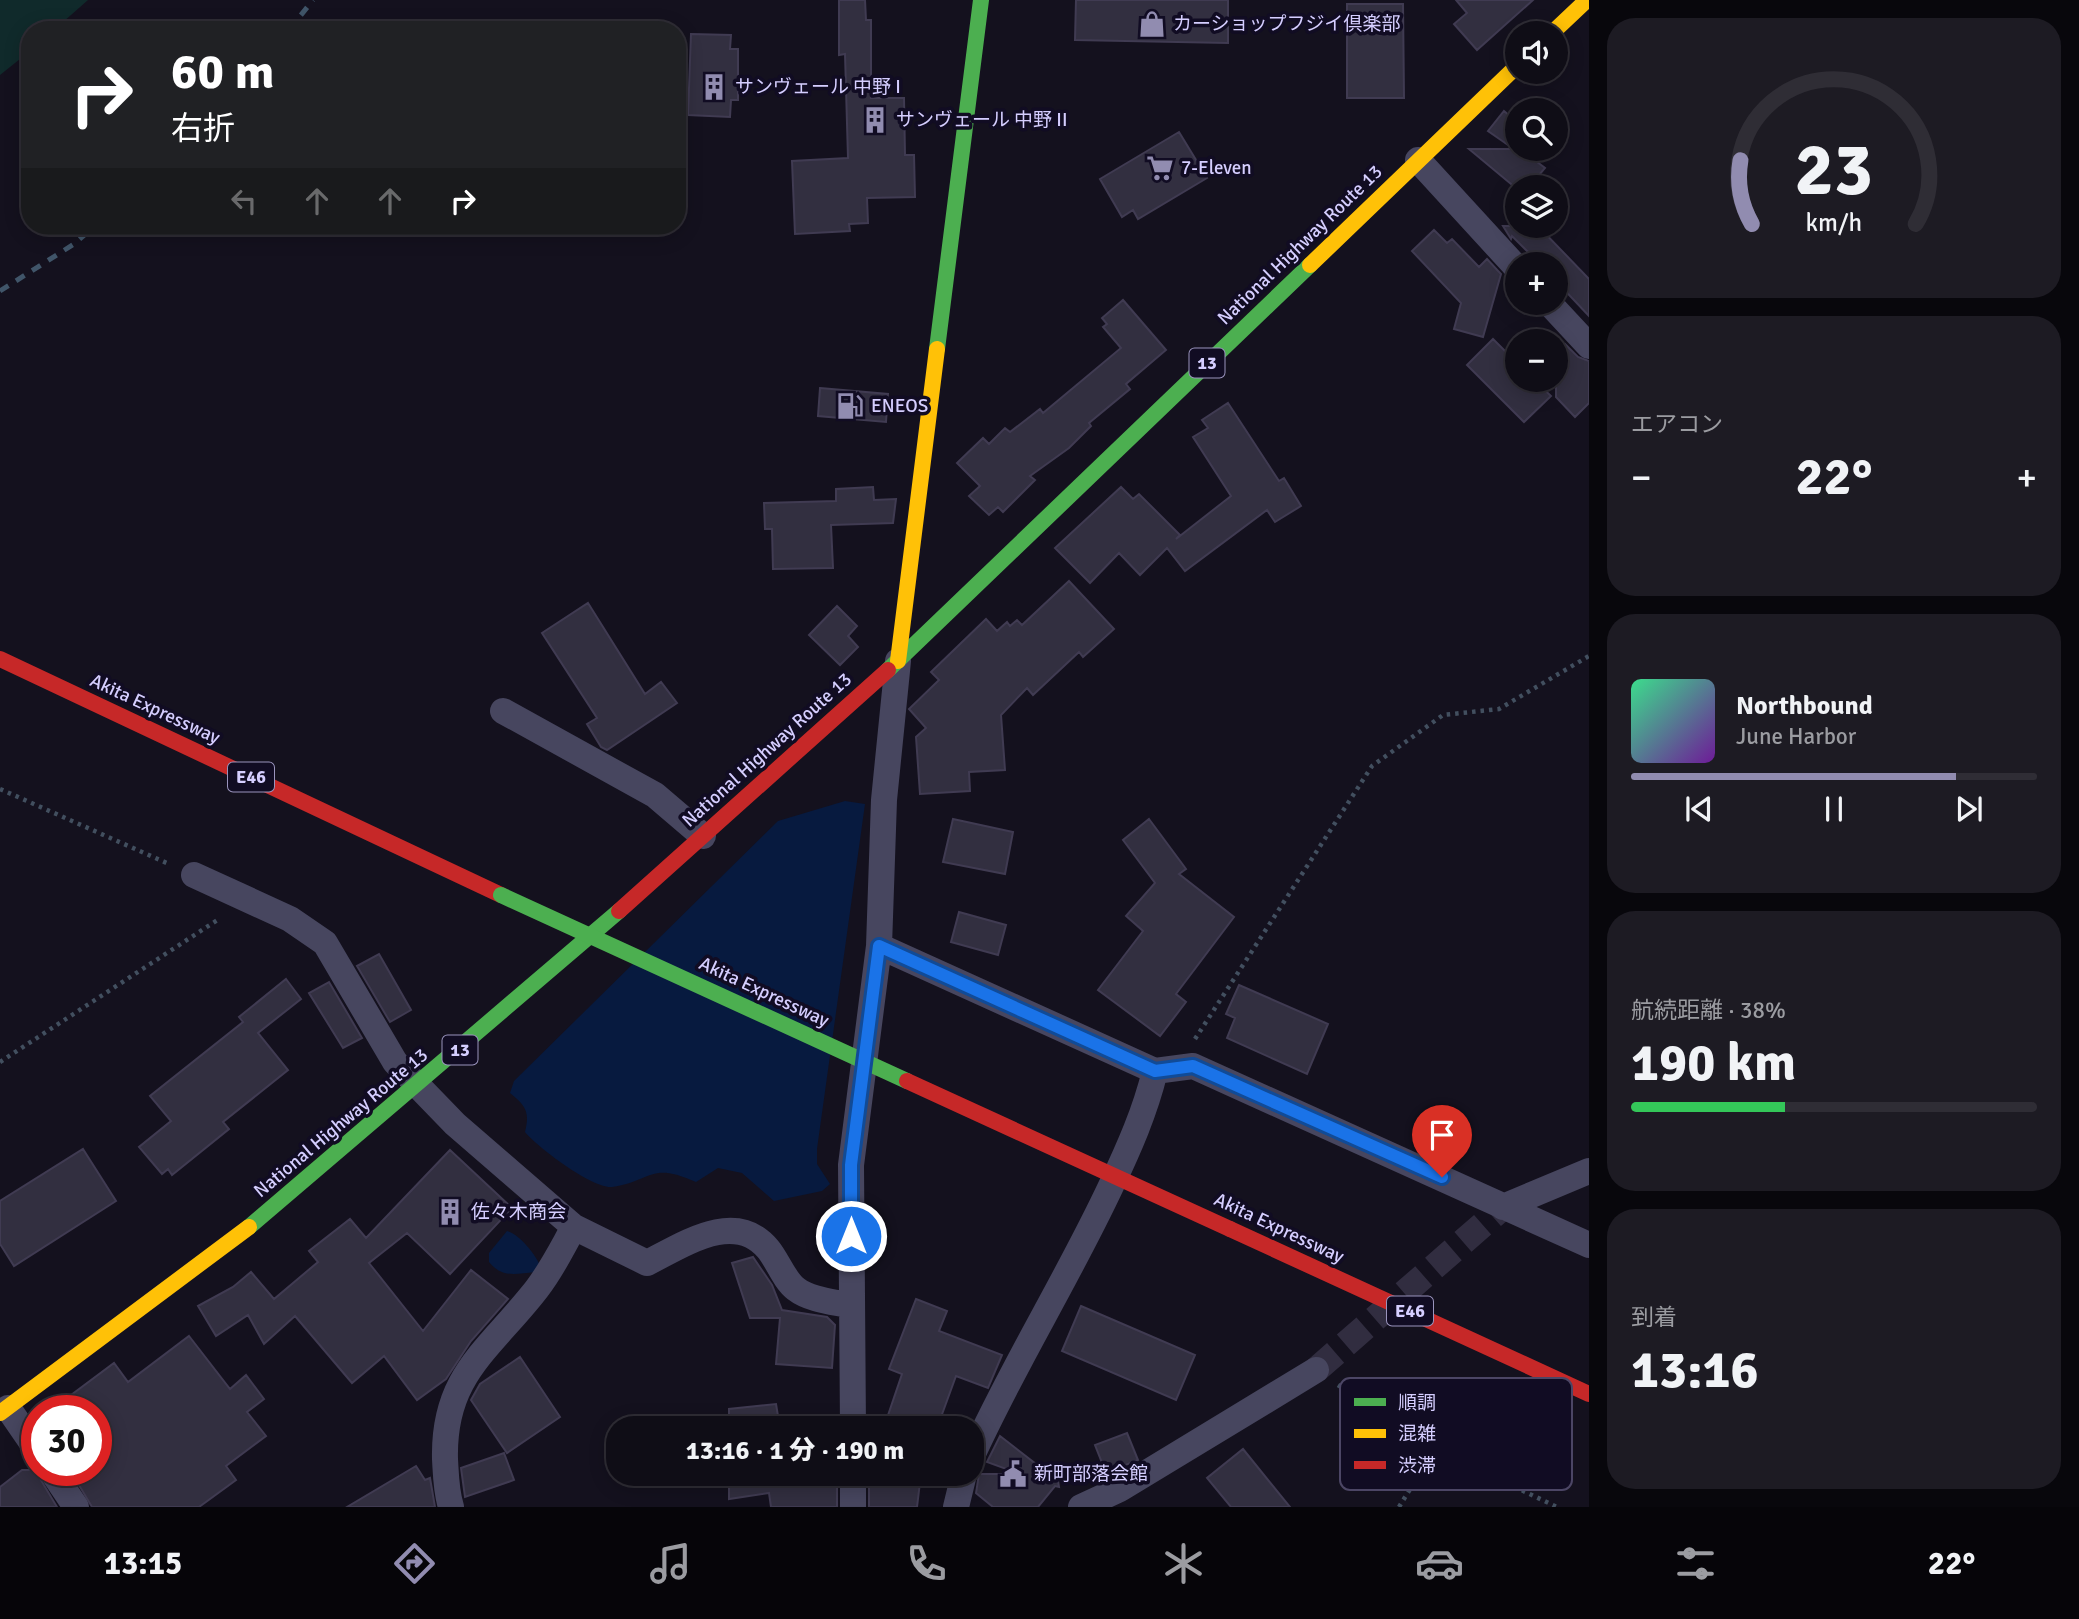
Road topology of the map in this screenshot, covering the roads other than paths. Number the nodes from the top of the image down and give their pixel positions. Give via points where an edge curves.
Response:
1 (981, 0) edge
2 (1587, 0) edge
3 (1565, 21) edge
4 (1505, 77) edge
5 (1418, 160) junction
6 (1505, 255) edge
7 (1560, 315) edge
8 (1589, 345) edge
9 (0, 659) edge
10 (898, 661) junction
11 (503, 711) dead end
12 (703, 836) junction
13 (194, 875) road end
14 (879, 946) junction
15 (1166, 1070) junction
16 (417, 1086) junction
17 (1589, 1171) edge
18 (1503, 1207) junction
19 (574, 1227) junction
20 (1589, 1245) edge
21 (852, 1306) junction
22 (1316, 1370) tunnel mouth
23 (1554, 1378) edge
24 (1572, 1386) edge
25 (1589, 1394) edge
26 (4, 1410) edge
27 (853, 1416) edge
28 (21, 1431) edge
29 (984, 1432) edge
30 (62, 1486) edge
31 (853, 1486) edge
32 (961, 1486) edge
33 (76, 1507) edge
34 (451, 1507) edge
35 (853, 1507) edge
36 (956, 1507) edge
37 (1081, 1507) edge

1 - 10 main road
2 - 3 main road
4 - 5 main road, National Highway Route 13 / 13
5 - 6 street
5 - 10 main road, National Highway Route 13 / 13
7 - 8 street
9 - 23 main road, Akita Expressway / E46, bridge via 501,895
10 - 12 main road, National Highway Route 13 / 13
10 - 14 street via 884,800
11 - 12 street via 655,795
12 - 16 main road, National Highway Route 13 / 13
13 - 16 street via 290,919 325,943 395,1062
14 - 15 street
14 - 21 street via 851,1165
15 - 18 street via 1193,1066
15 - 29 street via 1090,1231
16 - 19 street
16 - 26 main road, National Highway Route 13 / 13 via 251,1226
17 - 18 street
18 - 20 street
19 - 21 street via 647,1263 723,1229 754,1236 768,1248 795,1289
19 - 34 street via 533,1295 486,1346 457,1387 445,1432 446,1492
21 - 27 street
22 - 37 street via 1120,1489
24 - 25 main road, Akita Expressway / E46, bridge
26 - 28 street
30 - 33 street
31 - 35 street
32 - 36 street

